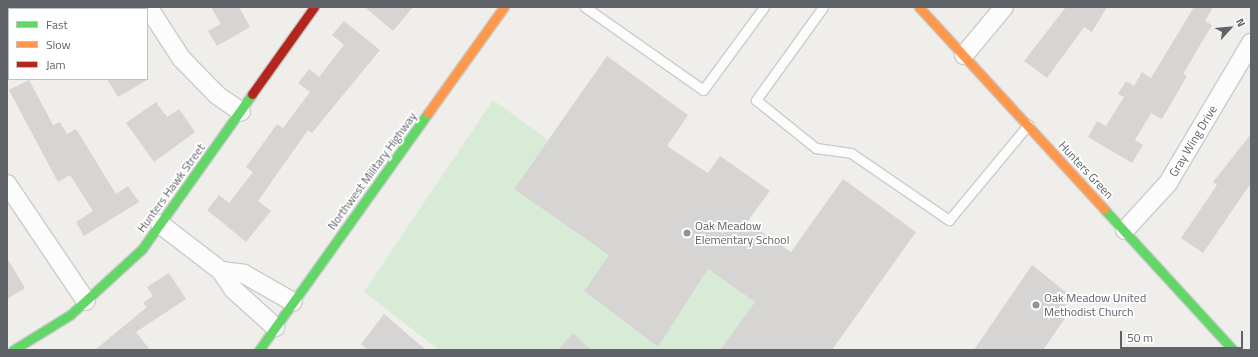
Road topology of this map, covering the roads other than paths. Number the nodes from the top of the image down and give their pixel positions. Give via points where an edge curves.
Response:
1 (148, 7) edge
2 (314, 7) edge
3 (504, 7) edge
4 (585, 7) edge
5 (764, 7) edge
6 (823, 7) edge
7 (919, 7) edge
8 (1004, 7) edge
9 (1251, 43) edge
10 (964, 55) junction
11 (241, 112) junction
12 (1028, 124) junction
13 (7, 184) edge
14 (160, 224) junction
15 (1125, 230) junction
16 (221, 271) junction
17 (86, 301) junction
18 (292, 302) junction
19 (275, 327) junction
20 (262, 347) edge
21 (13, 350) edge
22 (273, 350) edge
23 (1233, 350) edge

1 - 11 street via 181,58 217,94
2 - 11 street, Hunters Hawk Street
3 - 18 street, Northwest Military Highway
4 - 5 lane via 703,90
6 - 12 lane via 756,100 816,148 851,153 949,220
7 - 10 street, Hunters Green
8 - 10 street
9 - 15 street, Gray Wing Drive via 1168,183
10 - 12 street, Hunters Green
11 - 14 street, Hunters Hawk Street
12 - 15 street, Hunters Green
13 - 17 street
14 - 16 street
14 - 17 street, Hunters Hawk Street via 142,249
15 - 23 street, Hunters Green
16 - 18 street via 244,274
16 - 19 street via 233,289
17 - 21 street, Hunters Hawk Street via 70,315
18 - 19 street, Northwest Military Highway
19 - 20 street, Northwest Military Highway
20 - 22 lane

